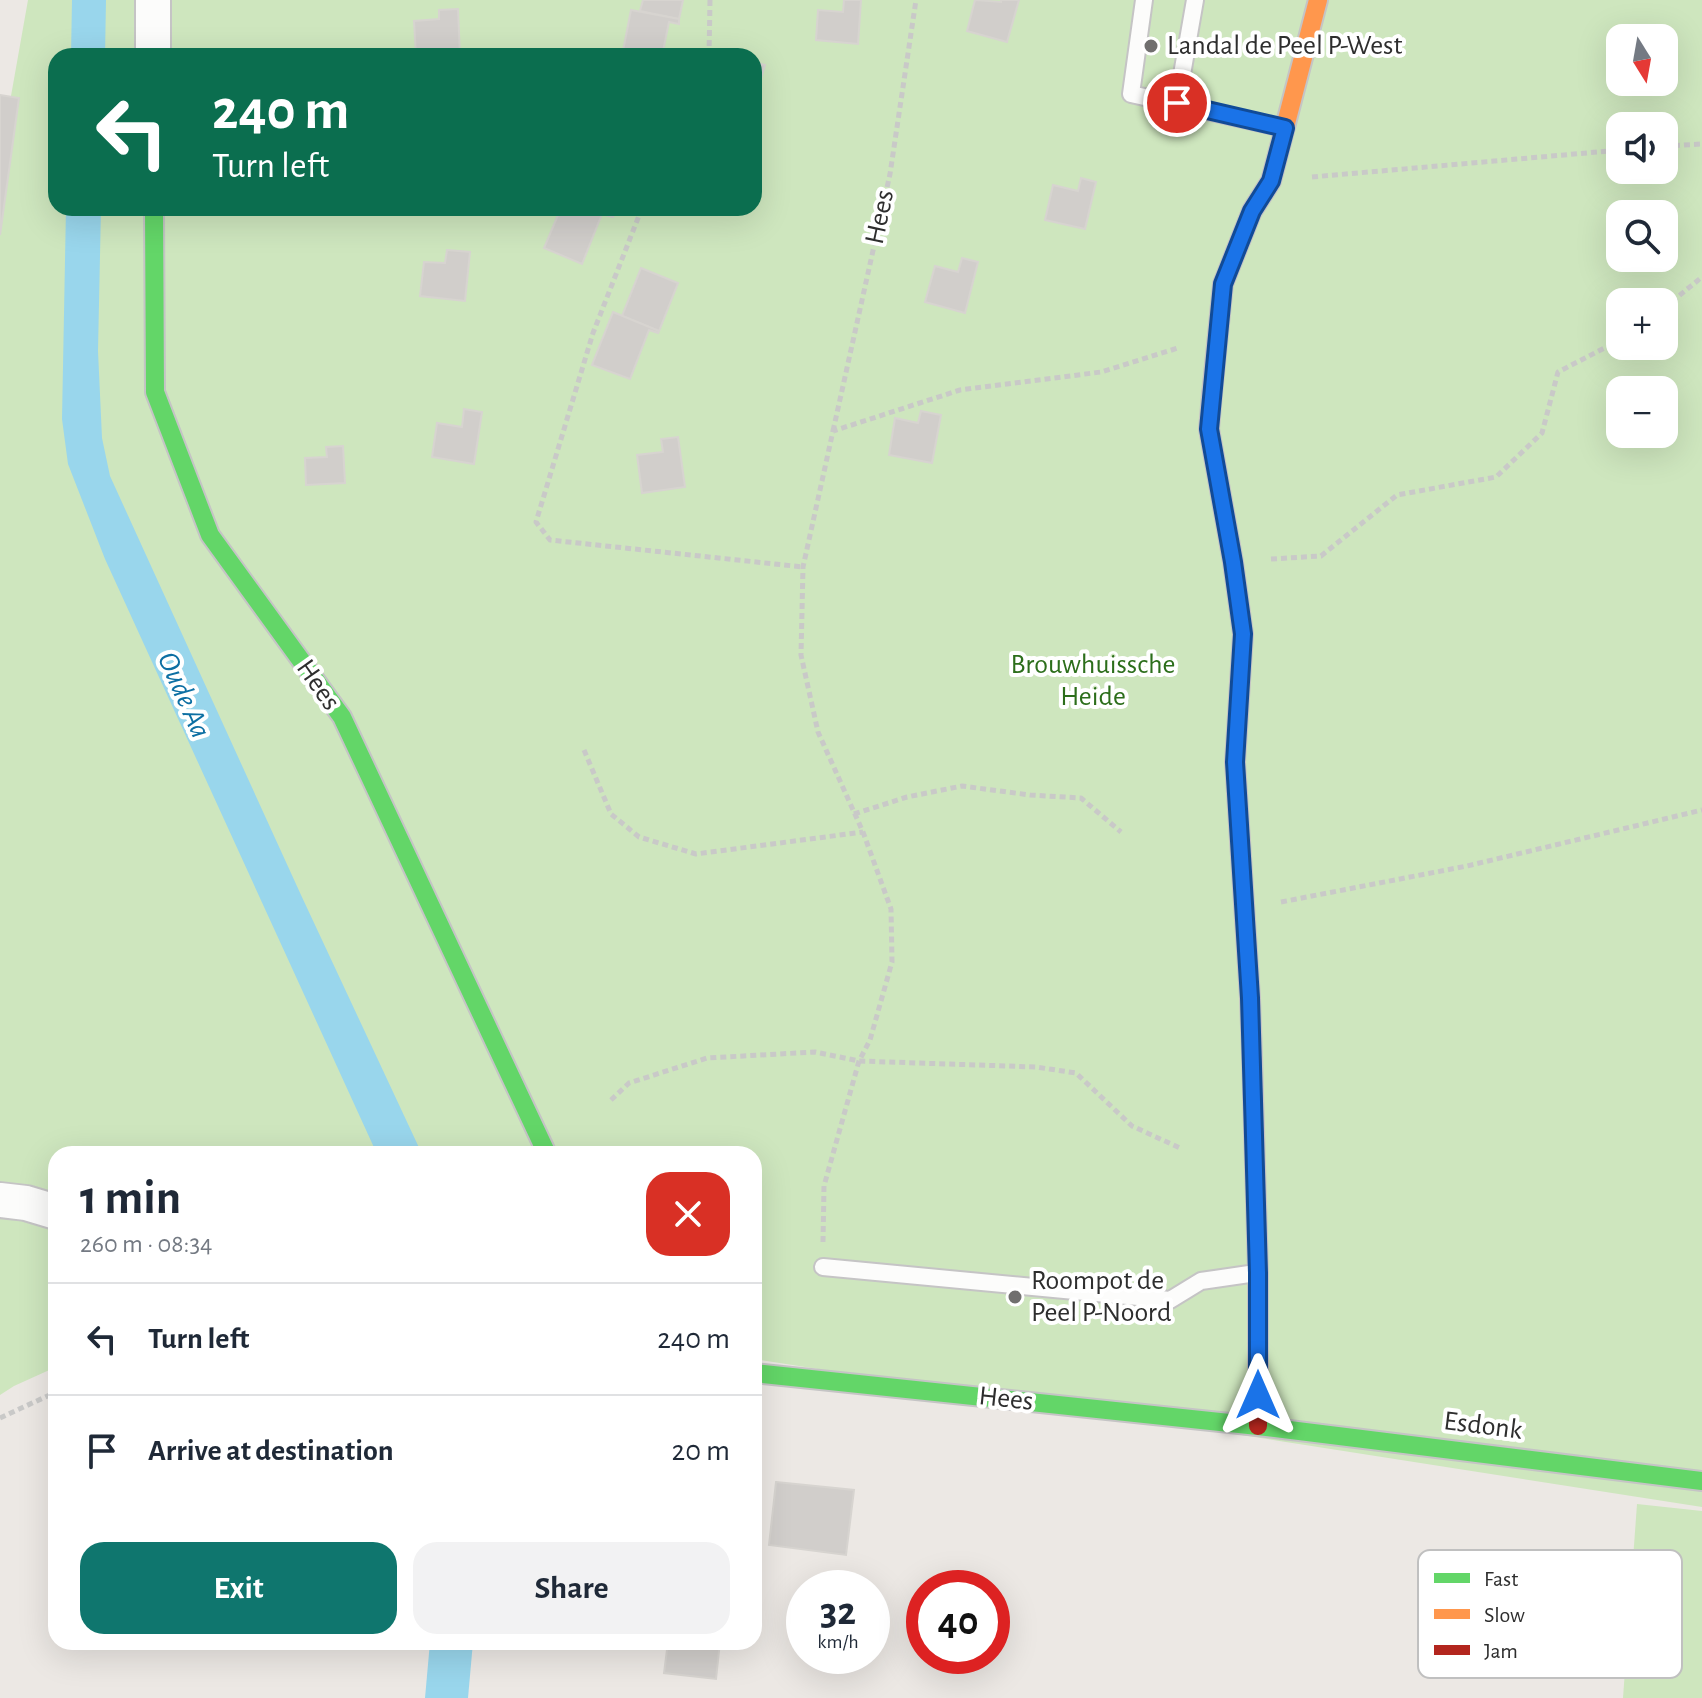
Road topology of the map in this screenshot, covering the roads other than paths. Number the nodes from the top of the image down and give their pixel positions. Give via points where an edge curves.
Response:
1 (153, 0) edge
2 (1144, 0) edge
3 (1195, 0) edge
4 (1318, 0) edge
5 (153, 48) edge
6 (1177, 103) junction
7 (1285, 128) junction
8 (154, 216) edge
9 (543, 1146) edge
10 (0, 1200) edge
11 (48, 1210) edge
12 (823, 1267) road end
13 (1258, 1273) junction
14 (762, 1374) edge
15 (1258, 1426) junction
16 (1702, 1481) edge

1 - 5 street
2 - 6 lane via 1131,94
3 - 6 lane
4 - 7 street
6 - 7 lane
7 - 13 street via 1271,181 1252,211 1223,284 1209,429 1243,634 1235,762 1250,998
8 - 9 street, Hees via 155,392 210,535 342,717
10 - 11 street
12 - 13 lane via 1170,1300 1201,1281
13 - 15 street
14 - 15 street, Hees
15 - 16 street, Esdonk

